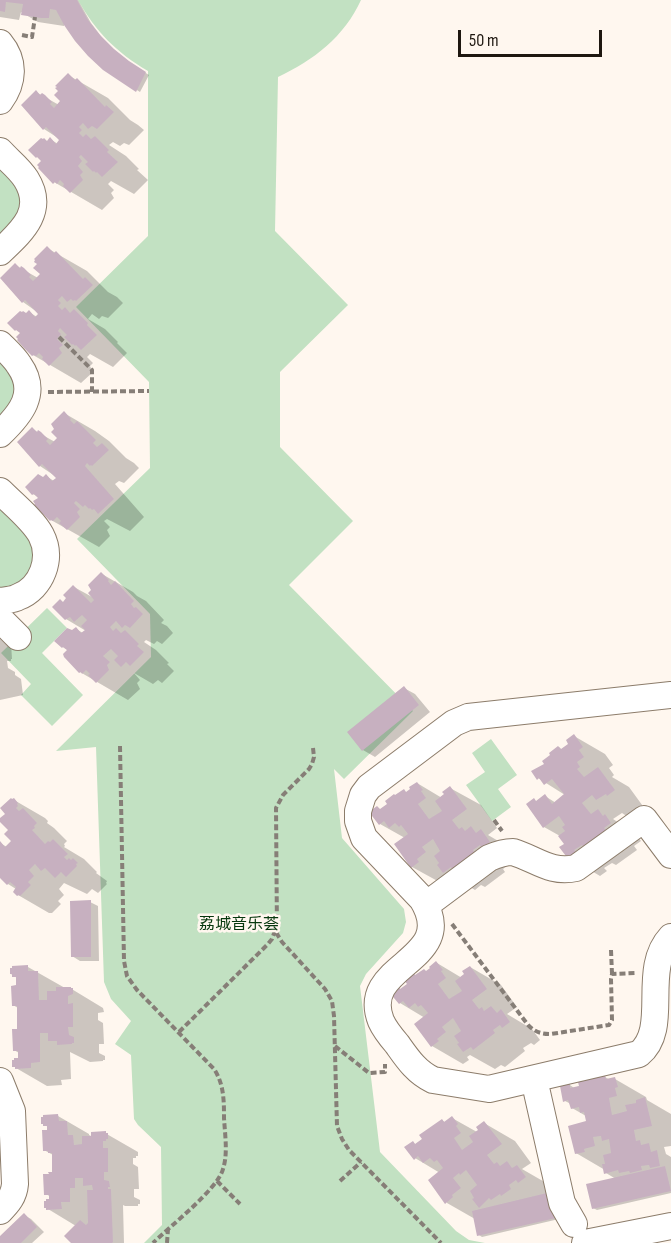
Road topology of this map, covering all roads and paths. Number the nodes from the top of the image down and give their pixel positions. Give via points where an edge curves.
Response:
1 (35, 16) dead end
2 (11, 39) edge
3 (0, 101) edge
4 (0, 151) edge
5 (0, 252) edge
6 (59, 337) dead end
7 (0, 344) edge
8 (149, 391) dead end
9 (47, 392) dead end
10 (92, 392) junction
11 (0, 434) edge
12 (0, 491) edge
13 (0, 601) edge
14 (671, 695) edge
15 (120, 746) dead end
16 (313, 748) dead end
17 (671, 855) edge
18 (430, 902) junction
19 (277, 924) junction
20 (671, 937) edge
21 (611, 950) dead end
22 (658, 973) junction
23 (612, 974) junction
24 (179, 1032) junction
25 (335, 1045) junction
26 (369, 1073) dead end
27 (534, 1079) junction
28 (0, 1081) edge
29 (361, 1162) junction
30 (568, 1168) dead end
31 (218, 1181) junction
32 (340, 1181) dead end
33 (240, 1204) dead end
34 (0, 1211) edge
35 (671, 1227) edge
36 (168, 1229) junction
37 (579, 1237) edge
38 (153, 1243) edge
39 (168, 1243) edge
40 (441, 1243) edge

1 - 2 path via 32,37
2 - 3 street via 7,52 12,71 8,90
4 - 5 street via 26,178 33,200 24,230
6 - 10 path via 92,370
7 - 11 street via 20,366 27,393 21,411
8 - 10 path
9 - 10 path
12 - 13 street via 35,526 46,556 36,585 18,597
14 - 18 street via 468,717 454,723 376,781 360,803 360,830 369,846 422,899
15 - 24 path via 125,969 131,983
16 - 19 path via 309,769 283,795 276,808
17 - 18 street via 644,819 576,868 558,870 513,852 497,854
18 - 23 path via 528,1025 541,1034 611,1023
18 - 27 street via 431,925 426,943 387,980 380,995 379,1012 386,1030 416,1070 433,1080 489,1089
19 - 24 path via 268,944
19 - 25 path via 282,942 326,989 332,1001
20 - 22 street via 659,956
21 - 23 path
22 - 23 path
22 - 27 street via 657,1031 646,1050 632,1057
24 - 31 path via 214,1069 222,1088 225,1160
25 - 26 path
25 - 29 path via 337,1126
27 - 37 street via 562,1203
28 - 34 street via 12,1111 15,1184 10,1201
29 - 32 path
29 - 40 path
30 - 37 street
31 - 33 path
31 - 36 path
35 - 37 street
36 - 38 path
36 - 39 path

